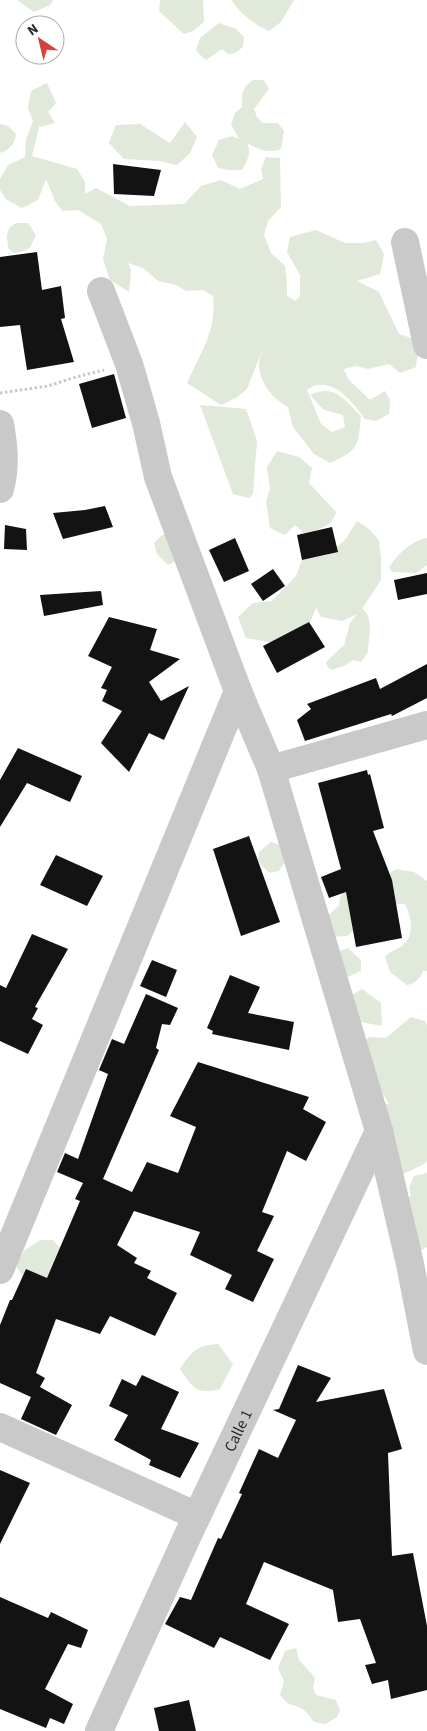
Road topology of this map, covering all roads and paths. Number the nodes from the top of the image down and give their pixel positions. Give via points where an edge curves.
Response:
1 (405, 242) dead end
2 (100, 291) dead end
3 (427, 345) edge
4 (129, 364) junction
5 (0, 394) edge
6 (0, 424) edge
7 (0, 488) edge
8 (238, 691) junction
9 (427, 726) edge
10 (271, 769) junction
11 (378, 1131) junction
12 (418, 1262) edge
13 (0, 1270) edge
14 (427, 1351) edge
15 (0, 1427) edge
16 (197, 1516) junction
17 (99, 1731) edge

1 - 3 street
2 - 4 street
4 - 5 path via 48,386
4 - 8 street via 158,477
6 - 7 street via 4,473
8 - 10 street
8 - 13 street
9 - 10 street
10 - 11 street
11 - 12 street
11 - 16 street, Calle 1
12 - 14 street
15 - 16 street
16 - 17 street, Calle 1

